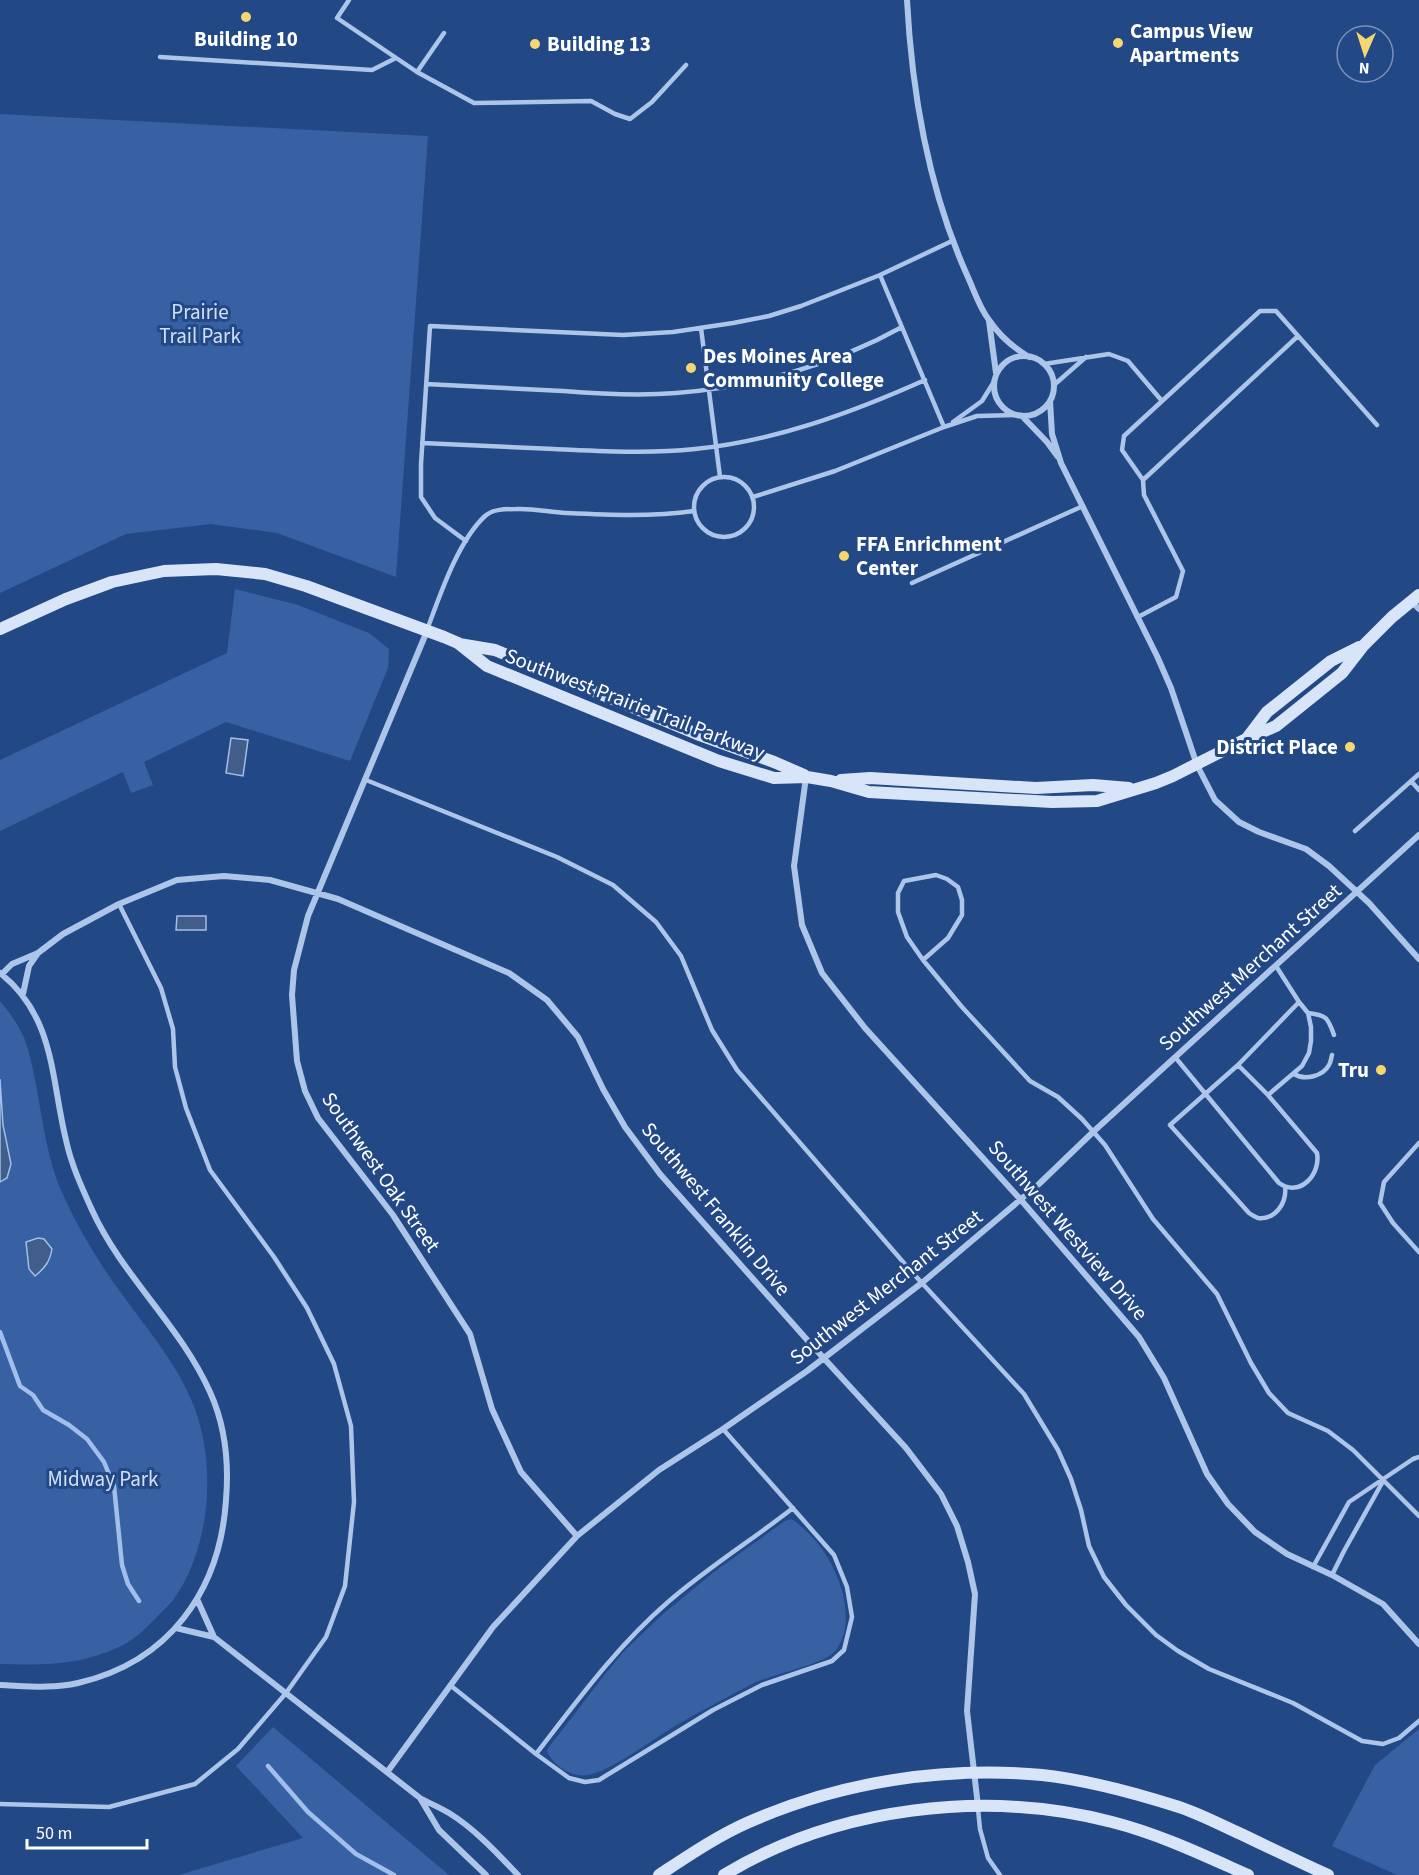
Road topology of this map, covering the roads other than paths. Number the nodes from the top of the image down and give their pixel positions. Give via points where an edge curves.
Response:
1 (349, 0) edge
2 (907, 0) edge
3 (444, 33) dead end
4 (160, 57) dead end
5 (396, 58) junction
6 (686, 65) dead end
7 (417, 72) junction
8 (952, 241) junction
9 (880, 275) junction
10 (989, 321) junction
11 (902, 327) junction
12 (701, 328) junction
13 (1298, 336) junction
14 (1029, 357) junction
15 (1086, 357) junction
16 (1044, 364) junction
17 (996, 378) junction
18 (925, 380) junction
19 (426, 384) junction
20 (1054, 385) junction
21 (709, 389) junction
22 (1050, 400) junction
23 (1162, 401) junction
24 (1019, 415) junction
25 (1377, 424) dead end
26 (944, 427) junction
27 (422, 443) junction
28 (717, 446) junction
29 (1061, 463) junction
30 (720, 477) junction
31 (1143, 480) junction
32 (753, 497) junction
33 (1083, 506) junction
34 (694, 511) junction
35 (466, 541) junction
36 (912, 583) dead end
37 (1416, 602) edge
38 (1138, 617) junction
39 (0, 629) edge
40 (427, 630) junction
41 (458, 643) junction
42 (1197, 765) junction
43 (1419, 774) edge
44 (807, 777) junction
45 (366, 780) junction
46 (1411, 781) junction
47 (1419, 790) edge
48 (1355, 831) dead end
49 (1419, 836) edge
50 (1357, 891) junction
51 (317, 892) junction
52 (119, 904) junction
53 (38, 953) junction
54 (1419, 959) edge
55 (923, 960) junction
56 (1276, 966) junction
57 (1, 973) edge
58 (23, 994) junction
59 (1299, 1002) junction
60 (1308, 1013) junction
61 (1334, 1035) dead end
62 (1332, 1055) dead end
63 (1175, 1057) junction
64 (1238, 1065) junction
65 (1294, 1074) junction
66 (1205, 1093) junction
67 (1268, 1095) junction
68 (1093, 1132) junction
69 (1419, 1143) edge
70 (1285, 1187) junction
71 (1021, 1200) junction
72 (1419, 1252) edge
73 (923, 1282) junction
74 (824, 1358) junction
75 (723, 1429) junction
76 (1419, 1457) edge
77 (1384, 1480) junction
78 (793, 1508) junction
79 (1419, 1516) edge
80 (577, 1536) junction
81 (1312, 1567) junction
82 (1332, 1575) junction
83 (197, 1599) junction
84 (176, 1628) junction
85 (214, 1637) junction
86 (1419, 1644) edge
87 (0, 1685) edge
88 (450, 1685) junction
89 (286, 1693) junction
90 (1419, 1721) edge
91 (536, 1754) junction
92 (388, 1771) junction
93 (974, 1774) junction
94 (420, 1798) junction
95 (0, 1804) edge
96 (978, 1806) junction
97 (486, 1875) edge
98 (518, 1875) edge
99 (658, 1875) edge
100 (724, 1875) edge
101 (1000, 1875) edge
102 (1248, 1875) edge
103 (1328, 1875) edge

1 - 5 lane via 337,18
2 - 8 street via 920,120
3 - 7 lane
4 - 5 lane via 372,70
5 - 7 lane
6 - 7 lane via 652,102 630,119 591,101 474,103
8 - 9 lane
8 - 10 street
9 - 11 lane
9 - 12 lane via 769,316
10 - 14 street
10 - 17 street
11 - 18 lane
11 - 21 lane via 811,366
12 - 19 lane via 624,335 429,326
12 - 21 lane
13 - 23 lane via 1276,311 1260,310
13 - 25 lane
13 - 31 lane
14 - 16 street
14 - 17 street via 1010,360
15 - 16 lane
15 - 20 lane
15 - 23 lane via 1109,354 1128,361
16 - 20 street
17 - 24 street via 995,393 1000,404
17 - 26 lane via 982,401
18 - 26 lane
18 - 28 lane via 807,426
19 - 21 lane via 636,395
19 - 27 lane
20 - 22 street
21 - 28 lane
22 - 24 street via 1039,412
22 - 29 street via 1052,434
23 - 31 lane via 1124,436 1122,450
24 - 26 lane via 977,416
24 - 29 street via 1047,442
26 - 32 lane via 835,471
27 - 28 lane via 610,452
27 - 35 lane via 421,497 435,518
28 - 30 lane
29 - 33 street
30 - 32 lane via 736,479
30 - 34 lane via 703,485 697,493
31 - 38 lane via 1144,495 1183,571 1176,597
32 - 34 lane via 753,518 732,537 717,537 704,530
33 - 36 lane
33 - 38 street
34 - 35 lane via 665,515 494,511 486,515
35 - 40 lane via 447,576
37 - 42 street, Southwest Prairie Trail Parkway via 1392,617 1342,673 1276,726
38 - 42 street via 1171,688
39 - 40 street, Southwest Prairie Trail Parkway via 112,582 164,571 216,569 265,574
40 - 41 street, Southwest Prairie Trail Parkway
40 - 45 street, Southwest Oak Street
41 - 44 street, Southwest Prairie Trail Parkway via 495,650
41 - 44 street, Southwest Prairie Trail Parkway via 487,666 719,761 774,778
42 - 44 street, Southwest Prairie Trail Parkway via 1156,783 1097,801 869,792
42 - 50 street via 1215,800 1239,822 1306,849
43 - 46 lane
44 - 71 street, Southwest Westview Drive via 794,866 802,925 822,974
45 - 51 street, Southwest Oak Street
45 - 73 lane via 613,885 656,922 681,956 712,1030 737,1070
46 - 47 lane
46 - 48 lane
49 - 50 street, Southwest Merchant Street
50 - 54 street
50 - 56 street, Southwest Merchant Street
51 - 52 street, Southwest Franklin Drive via 270,880 224,876 177,880
51 - 74 street, Southwest Franklin Drive via 509,973 547,1000 578,1036 625,1127 660,1174
51 - 80 street, Southwest Oak Street via 300,942 292,995 297,1061 305,1091 318,1118 393,1215 470,1334 492,1409 521,1472
52 - 53 street, Southwest Franklin Drive via 63,934
52 - 89 lane via 161,988 173,1029 176,1067 186,1108 210,1170 307,1308 334,1364 351,1426 354,1502 345,1586 326,1636
53 - 57 street, Southwest Franklin Drive
53 - 58 street, Southwest Franklin Drive via 29,966
55 - 55 lane via 907,937 898,912 898,893 904,881 936,875 958,887 962,915 948,938
55 - 68 lane via 1030,1081 1058,1097
56 - 59 lane
56 - 63 street, Southwest Merchant Street
57 - 58 street
58 - 83 street via 40,1022 66,1144 92,1211 124,1265 178,1336 218,1414 226,1465 225,1520 215,1565
59 - 60 lane
59 - 64 lane
60 - 61 lane via 1322,1014
60 - 65 lane via 1309,1053
62 - 65 lane via 1322,1072 1300,1078
63 - 66 lane
63 - 68 street, Southwest Merchant Street
64 - 66 lane
64 - 67 lane
65 - 67 lane
66 - 70 lane
66 - 70 lane via 1170,1125 1249,1213 1258,1218 1277,1211 1286,1196
67 - 70 lane via 1317,1153 1311,1180 1294,1188
68 - 71 street, Southwest Merchant Street
68 - 77 lane via 1153,1219 1217,1294 1269,1393 1288,1413 1328,1431
69 - 72 lane via 1384,1182 1380,1203
71 - 73 street, Southwest Merchant Street
71 - 81 street, Southwest Westview Drive via 1139,1337 1164,1378 1207,1473 1228,1504 1255,1532
73 - 74 street, Southwest Merchant Street
73 - 90 lane via 1024,1394 1058,1450 1089,1546 1104,1577 1156,1635 1209,1669 1293,1703 1362,1741 1383,1744 1399,1738
74 - 75 street, Southwest Merchant Street
74 - 93 street, Southwest Franklin Drive via 906,1448 941,1494 957,1526 975,1594 967,1711
75 - 78 lane
75 - 80 street, Southwest Merchant Street via 659,1470
76 - 77 lane
77 - 79 lane
77 - 81 lane via 1349,1502
77 - 82 lane
78 - 91 lane via 668,1602 592,1681
78 - 91 lane via 834,1556 847,1587 852,1617 844,1650 832,1661 762,1685 713,1710 599,1780 569,1778
80 - 88 street, Southwest Merchant Street via 493,1627
81 - 82 street, Southwest Westview Drive
82 - 86 street, Southwest Westview Drive via 1383,1604
83 - 84 street
83 - 85 street
84 - 85 street
84 - 87 street via 146,1655 78,1684 46,1688
85 - 89 street
88 - 91 lane
88 - 92 street, Southwest Merchant Street
89 - 92 street
89 - 95 lane via 238,1749 195,1784 109,1807
92 - 94 street
93 - 96 street, Southwest Franklin Drive
93 - 99 street via 871,1784 786,1807 711,1841
93 - 103 street via 1042,1775 1152,1799 1216,1823
94 - 97 street via 439,1830
94 - 98 street via 469,1828
96 - 100 street via 876,1816 834,1827 785,1843
96 - 101 lane via 988,1858
96 - 102 street via 1052,1810 1112,1821 1164,1838

